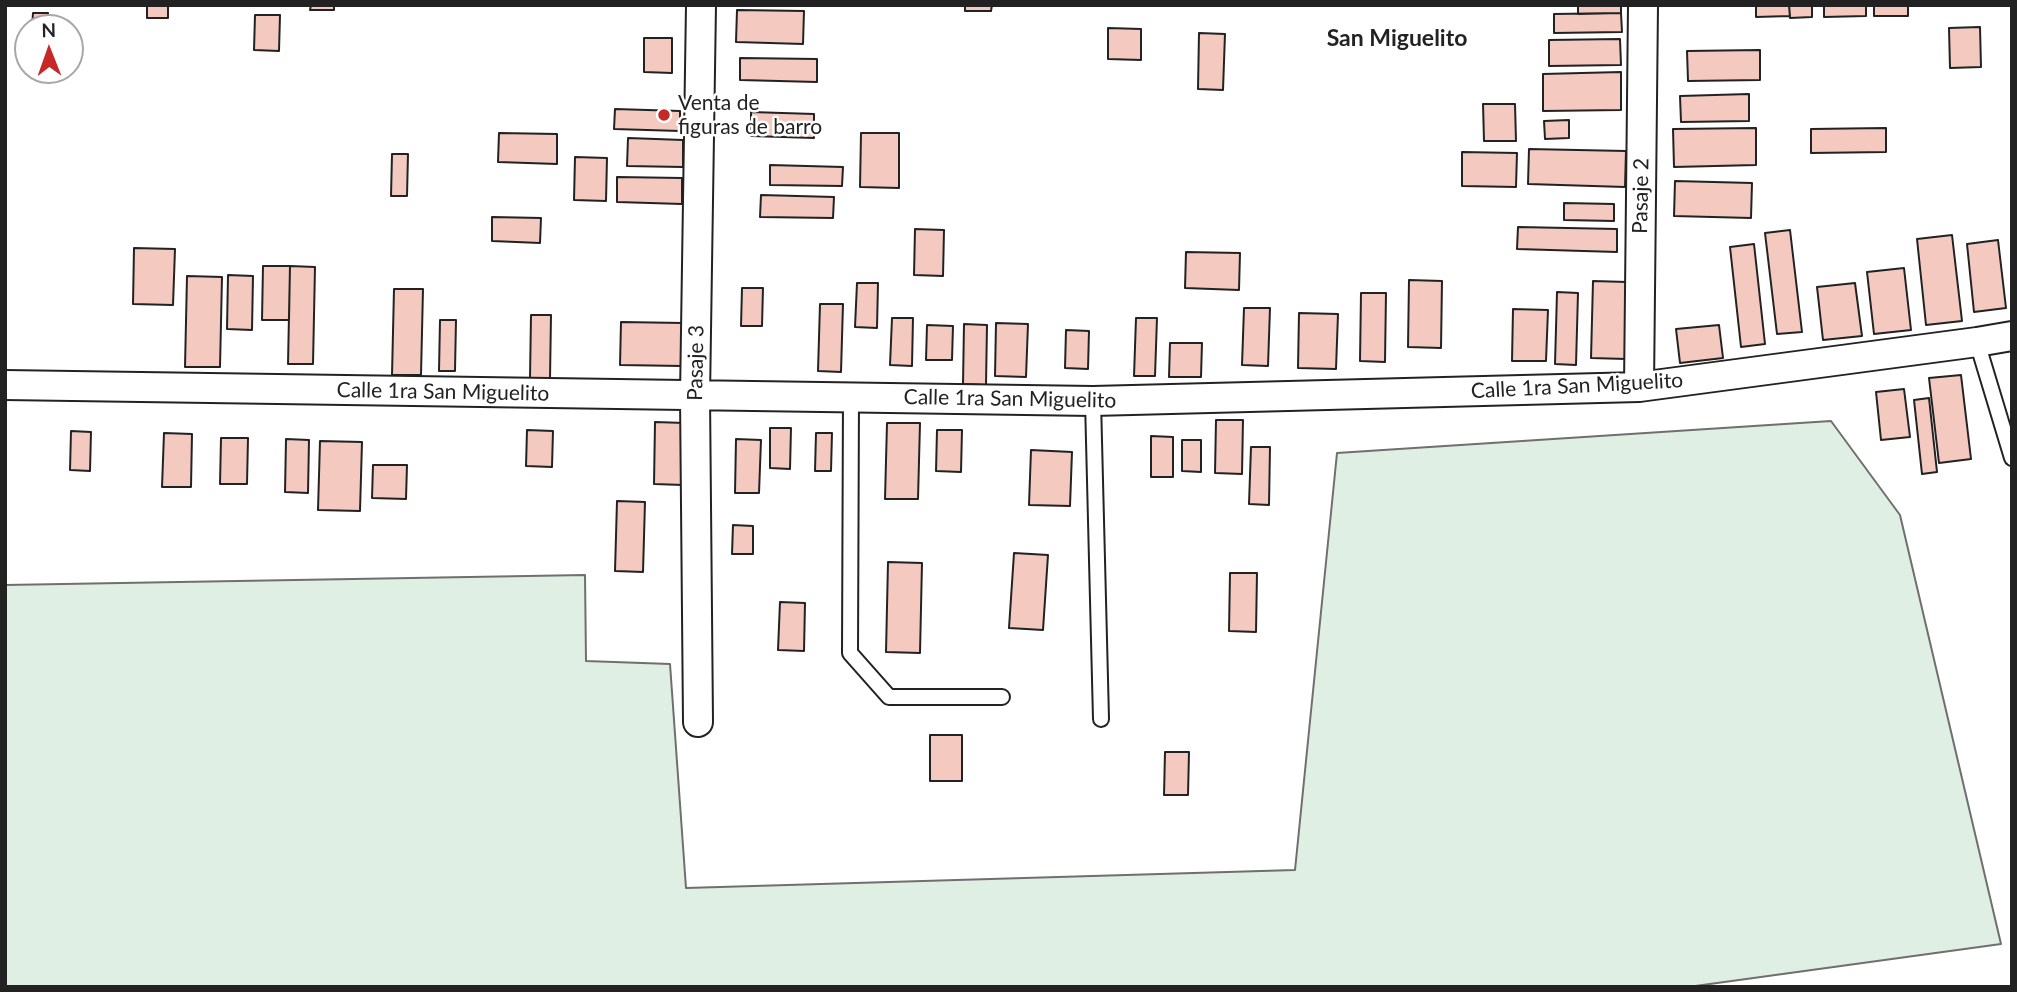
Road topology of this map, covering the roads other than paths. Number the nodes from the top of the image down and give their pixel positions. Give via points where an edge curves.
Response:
1 (701, 5) edge
2 (1643, 5) edge
3 (2012, 336) edge
4 (1977, 342) junction
5 (5, 385) edge
6 (1639, 387) junction
7 (695, 396) junction
8 (851, 397) junction
9 (1093, 401) junction
10 (2012, 458) edge
11 (1002, 697) dead end
12 (1101, 719) dead end
13 (698, 722) dead end

1 - 7 street, Pasaje 3
2 - 6 street, Pasaje 2
3 - 4 street, Calle 1ra San Miguelito
4 - 6 street, Calle 1ra San Miguelito
4 - 10 lane
5 - 7 street, Calle 1ra San Miguelito
6 - 9 street, Calle 1ra San Miguelito
7 - 8 street, Calle 1ra San Miguelito
7 - 13 street, Pasaje 3
8 - 9 street, Calle 1ra San Miguelito
8 - 11 lane via 850,653 889,697
9 - 12 lane

